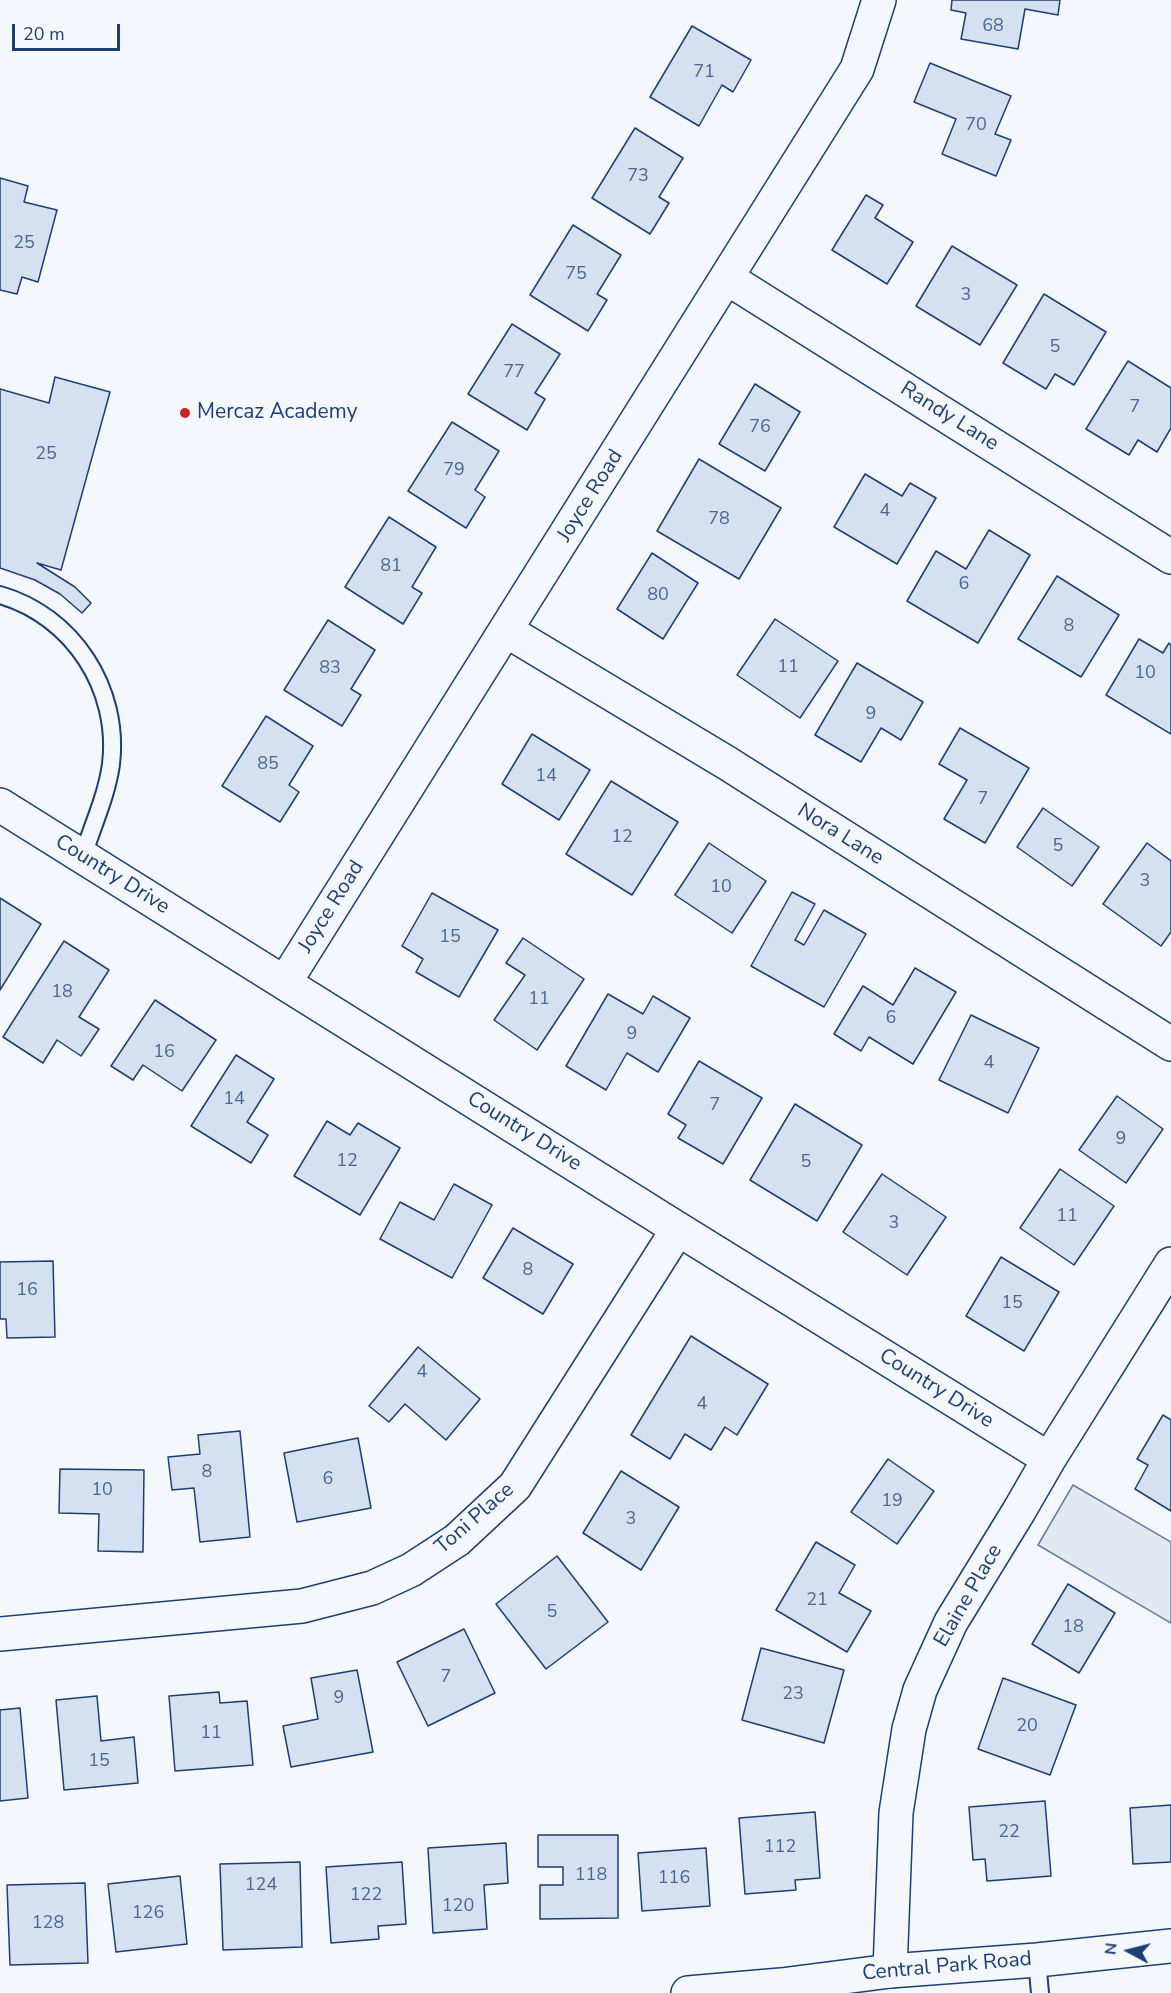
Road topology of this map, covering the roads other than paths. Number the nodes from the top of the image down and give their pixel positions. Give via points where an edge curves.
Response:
1 (879, 0) edge
2 (727, 278) junction
3 (1171, 556) edge
4 (0, 595) edge
5 (507, 631) junction
6 (0, 805) edge
7 (82, 856) junction
8 (285, 982) junction
9 (1171, 1044) edge
10 (678, 1229) junction
11 (1171, 1264) edge
12 (1049, 1459) junction
13 (0, 1634) edge
14 (1171, 1946) edge
15 (1037, 1960) junction
16 (890, 1971) junction
17 (688, 1993) edge
18 (1040, 1993) edge

1 - 2 street, Joyce Road via 857,69
2 - 3 street, Randy Lane
2 - 5 street, Joyce Road
4 - 7 lane via 36,610 57,625 76,644 102,688 111,731 111,765
5 - 8 street, Joyce Road
5 - 9 street, Nora Lane via 728,763
6 - 7 street, Country Drive
7 - 8 street, Country Drive
8 - 10 street, Country Drive
10 - 12 street, Country Drive
10 - 13 street, Toni Place via 515,1486 457,1540 411,1570 372,1588 302,1606
11 - 12 street, Elaine Place
12 - 16 street, Elaine Place via 951,1622 921,1690 909,1729 896,1813
14 - 15 street, Central Park Road
15 - 16 street, Central Park Road
15 - 18 lane
16 - 17 street, Central Park Road

